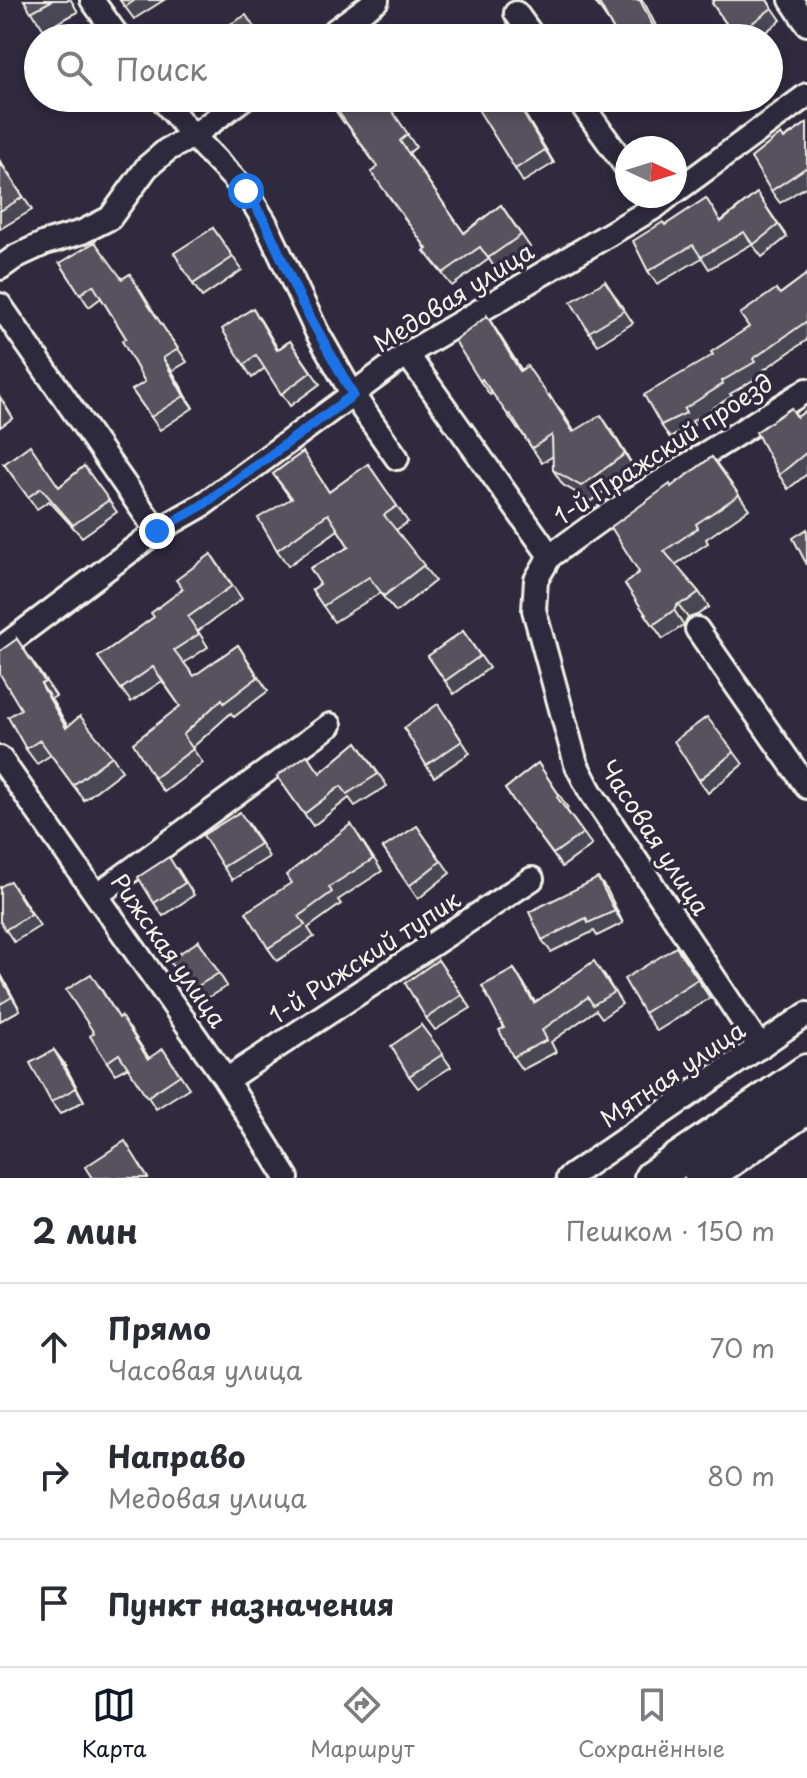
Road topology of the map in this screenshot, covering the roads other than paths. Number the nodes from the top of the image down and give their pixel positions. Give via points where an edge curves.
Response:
1 (92, 0) edge
2 (377, 0) edge
3 (791, 0) edge
4 (516, 13) dead end
5 (109, 24) edge
6 (344, 24) edge
7 (524, 24) edge
8 (807, 24) edge
9 (807, 95) edge
10 (173, 112) edge
11 (225, 112) edge
12 (587, 112) edge
13 (193, 136) junction
14 (615, 151) edge
15 (687, 183) edge
16 (644, 208) edge
17 (0, 268) edge
18 (0, 305) edge
19 (407, 354) junction
20 (807, 390) edge
21 (353, 395) junction
22 (397, 458) dead end
23 (157, 531) junction
24 (550, 556) junction
25 (697, 629) dead end
26 (0, 649) edge
27 (330, 725) dead end
28 (0, 758) edge
29 (807, 787) edge
30 (532, 879) dead end
31 (97, 895) junction
32 (807, 1014) edge
33 (760, 1047) junction
34 (807, 1072) edge
35 (226, 1080) junction
36 (807, 1106) edge
37 (287, 1178) edge
38 (568, 1178) edge
39 (652, 1178) edge
40 (702, 1178) edge

1 - 5 street
2 - 6 street
3 - 8 street
4 - 7 street
9 - 15 street
10 - 13 street
11 - 13 street
12 - 14 street
13 - 17 street via 147,167 110,218 45,243
13 - 21 street via 246,191
16 - 19 street, Медовая улица
18 - 23 street
19 - 21 street, Медовая улица
19 - 24 street
20 - 24 street, 1-й Пражский проезд
21 - 22 street
21 - 23 street, Медовая улица via 201,506
23 - 26 street, Медовая улица
24 - 33 street, Часовая улица via 536,580 534,610 576,764
25 - 29 street
27 - 31 street
28 - 31 street, Рижская улица
30 - 35 street, 1-й Рижский тупик
31 - 35 street, Рижская улица
32 - 33 street, Мятная улица
33 - 38 street, Мятная улица
34 - 39 main road
35 - 37 street, Рижская улица
36 - 40 main road

